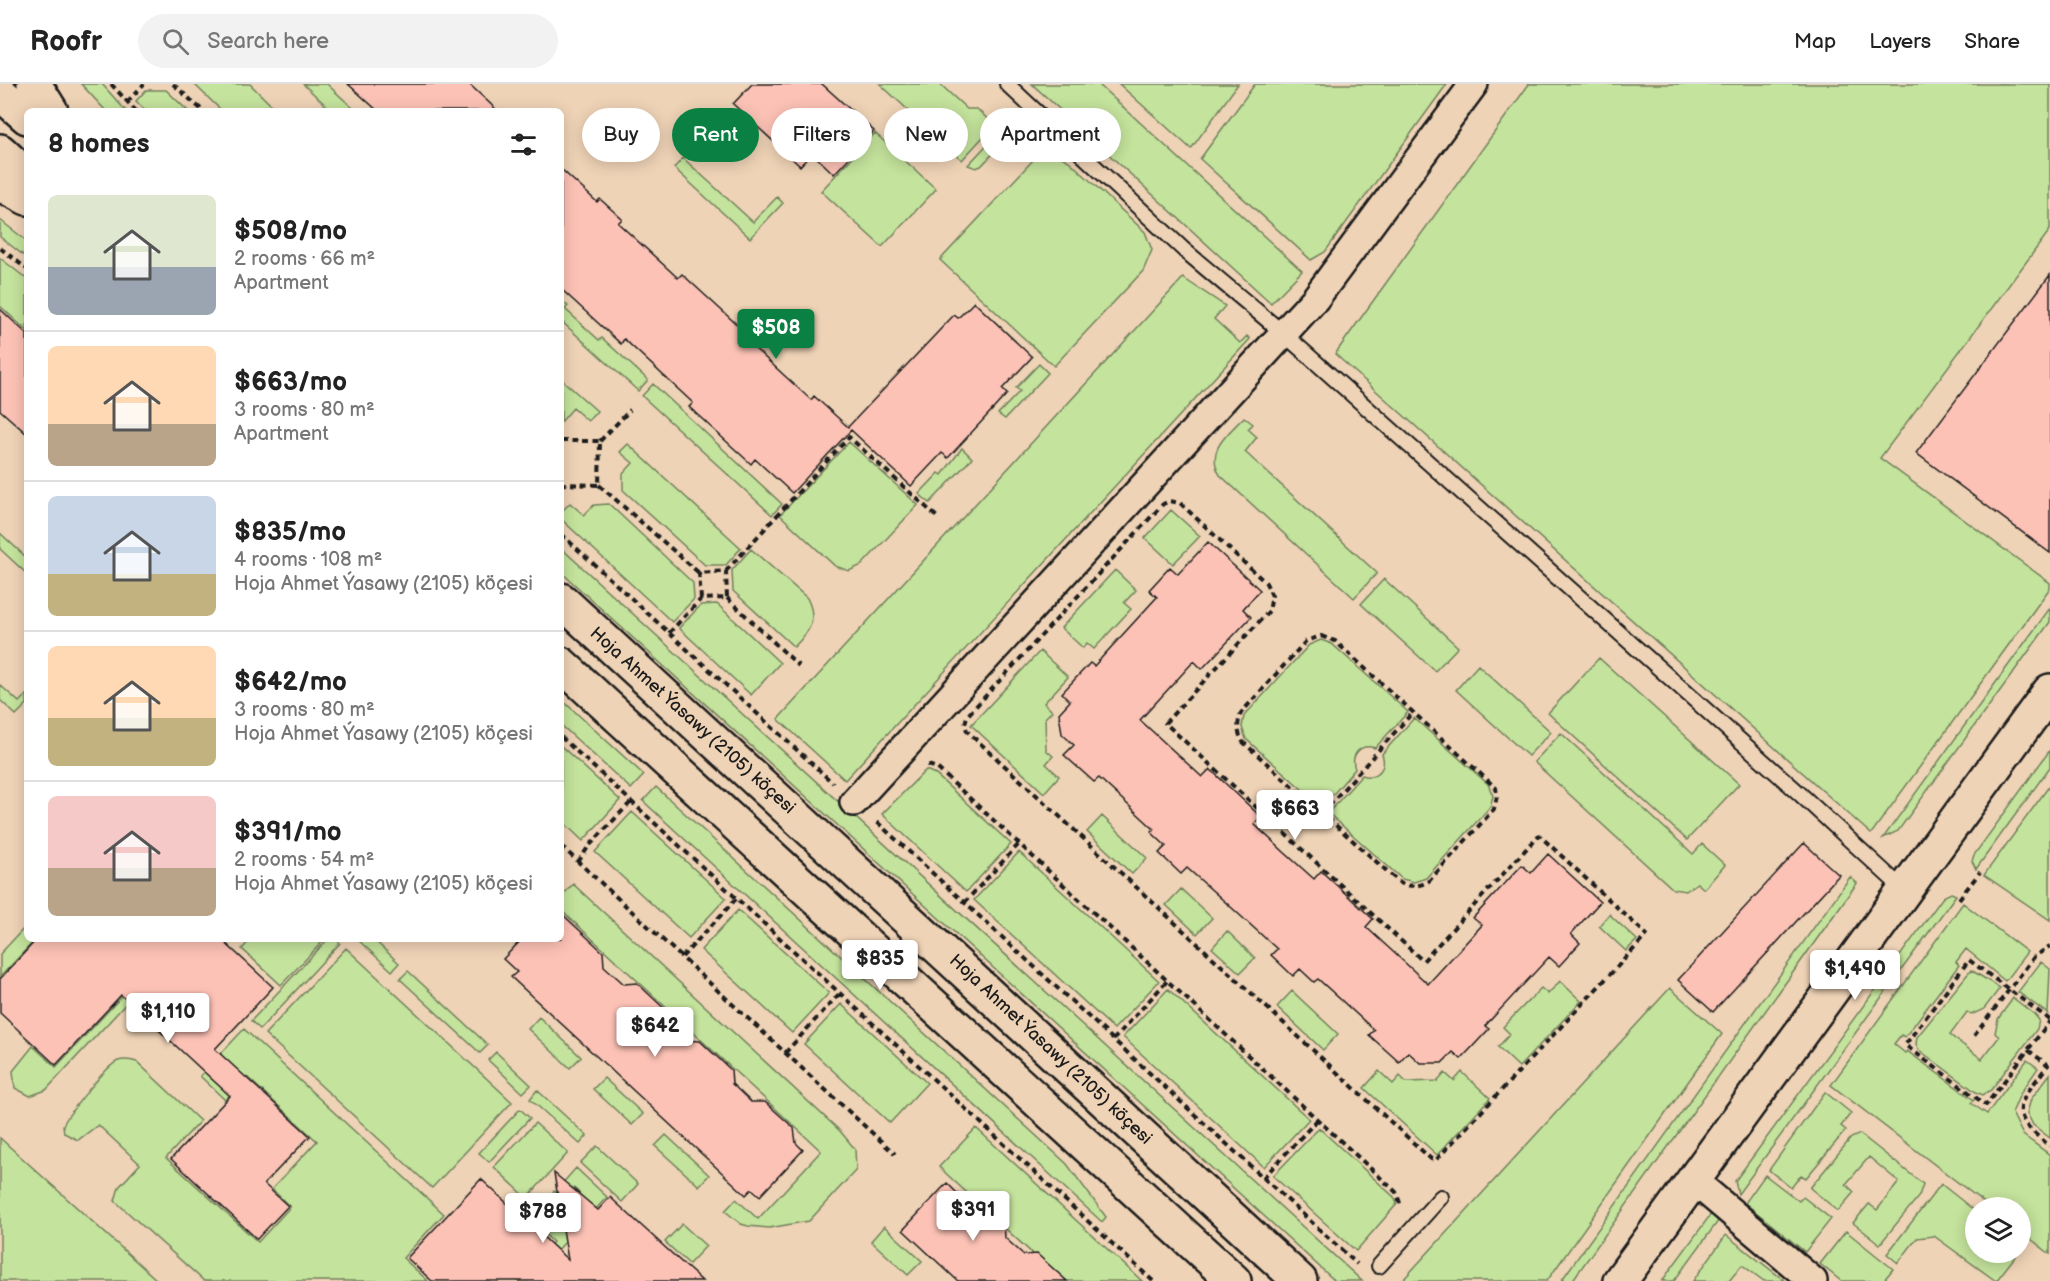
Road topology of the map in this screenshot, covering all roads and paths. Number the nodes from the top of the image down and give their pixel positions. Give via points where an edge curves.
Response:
1 (34, 84) edge
2 (111, 84) edge
3 (144, 84) edge
4 (173, 84) edge
5 (1007, 84) edge
6 (1474, 84) edge
7 (0, 93) edge
8 (128, 102) junction
9 (49, 108) edge
10 (133, 108) edge
11 (200, 108) edge
12 (24, 114) edge
13 (0, 152) edge
14 (24, 173) edge
15 (0, 184) edge
16 (24, 196) edge
17 (0, 248) edge
18 (24, 267) edge
19 (1283, 333) junction
20 (630, 410) dead end
21 (564, 441) edge
22 (600, 441) junction
23 (564, 484) edge
24 (599, 485) junction
25 (938, 517) dead end
26 (564, 537) edge
27 (726, 571) junction
28 (699, 573) junction
29 (727, 598) junction
30 (701, 599) junction
31 (564, 603) edge
32 (669, 633) junction
33 (799, 666) dead end
34 (564, 667) edge
35 (2050, 691) edge
36 (1414, 711) junction
37 (564, 740) edge
38 (927, 765) dead end
39 (631, 802) junction
40 (855, 802) junction
41 (1322, 813) junction
42 (1019, 844) junction
43 (564, 849) edge
44 (578, 862) junction
45 (1980, 872) dead end
46 (1904, 890) junction
47 (736, 899) junction
48 (1959, 899) dead end
49 (964, 903) junction
50 (2050, 946) edge
51 (682, 957) junction
52 (1167, 981) junction
53 (2009, 990) junction
54 (839, 994) junction
55 (2050, 1021) edge
56 (1974, 1036) dead end
57 (1113, 1040) junction
58 (2028, 1050) junction
59 (785, 1053) junction
60 (1318, 1119) junction
61 (2050, 1146) edge
62 (895, 1154) dead end
63 (1436, 1160) joint
64 (1263, 1178) junction
65 (1694, 1180) junction
66 (1441, 1197) dead end
67 (1396, 1215) dead end
68 (1360, 1253) dead end
69 (1353, 1261) junction
70 (1378, 1266) dead end
71 (1362, 1269) dead end
72 (1153, 1281) edge
73 (1234, 1281) edge
74 (1300, 1281) edge
75 (1620, 1281) edge
76 (1813, 1281) edge

1 - 9 main road
2 - 8 path
3 - 8 path
4 - 11 path
5 - 19 lane via 1184,250
6 - 19 street via 1315,299
7 - 12 main road
8 - 10 path
13 - 14 main road
15 - 16 main road
17 - 18 path
19 - 40 street
19 - 46 lane
20 - 22 path
21 - 22 path
22 - 24 path
23 - 24 path
24 - 28 path
25 - 27 path via 849,436
26 - 32 path
27 - 28 path
27 - 29 path
28 - 30 path
29 - 30 path
29 - 33 path
30 - 32 path
31 - 74 main road, Hoja Ahmet Ýasawy (2105) köçesi
32 - 40 path
34 - 73 main road
35 - 46 main road
36 - 41 path
36 - 41 path via 1492,781 1497,796 1494,809 1429,881 1414,886 1400,883
36 - 41 path via 1335,641 1321,636 1306,641 1241,713 1237,728 1243,742
37 - 39 path
38 - 42 path via 937,768
39 - 44 path
39 - 47 path
40 - 49 path
42 - 49 path
42 - 52 path
43 - 44 path
44 - 51 path
45 - 48 path
46 - 65 main road
47 - 51 path
47 - 54 path
49 - 57 path
50 - 53 path via 2034,957
51 - 59 path
52 - 57 path
52 - 60 path
53 - 55 path
53 - 56 path
53 - 58 path via 1969,960 1905,1045 1986,1105
54 - 59 path
54 - 72 path
55 - 58 path
57 - 64 path
58 - 61 path via 2048,1065 2024,1097 2022,1120 2028,1130
59 - 62 path
60 - 64 path
60 - 67 path via 1396,1192 1401,1204
63 - 63 path via 967,731 964,724 967,716 1163,504 1170,501 1180,503 1266,583 1272,596 1269,611 1165,723 1423,961 1539,836 1647,934
64 - 69 path
65 - 75 main road
65 - 76 street
66 - 70 lane
68 - 69 path
69 - 71 path

